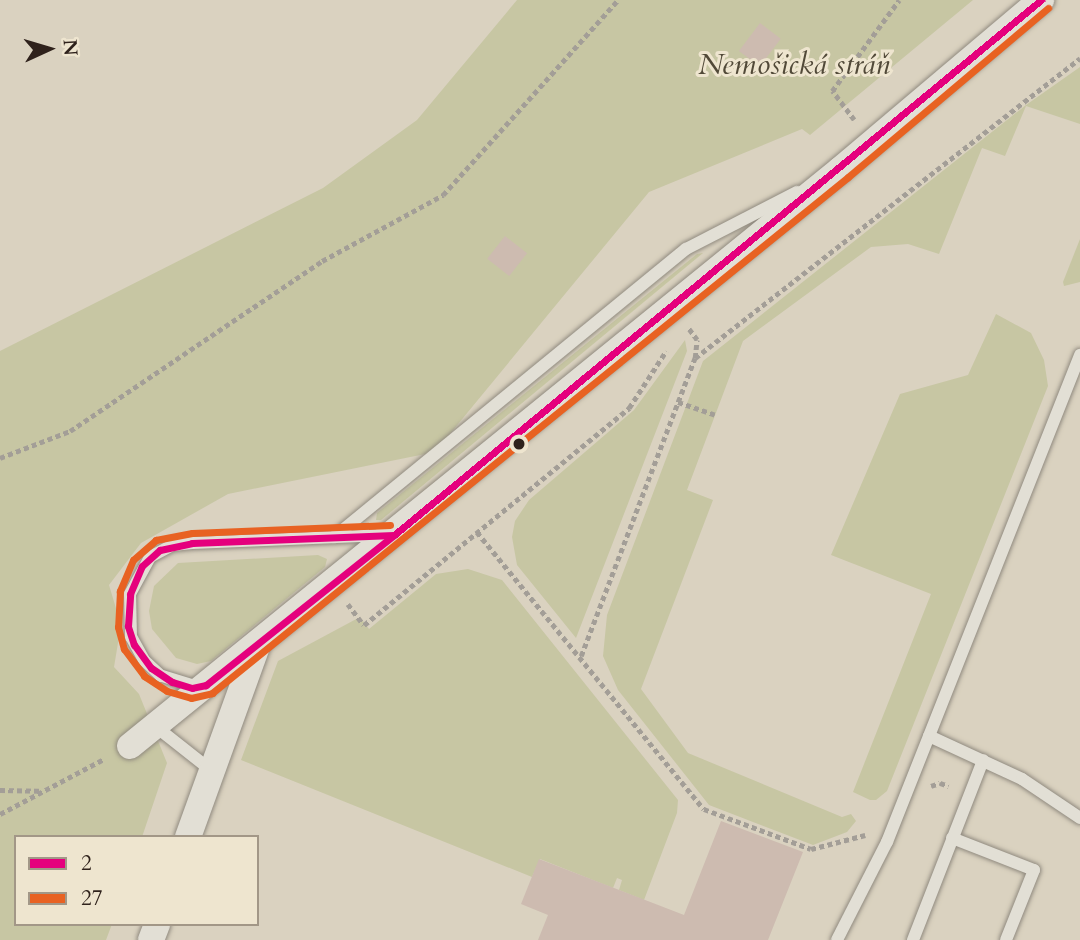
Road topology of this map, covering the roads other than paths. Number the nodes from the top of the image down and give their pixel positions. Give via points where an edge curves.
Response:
1 (1041, 0) edge
2 (841, 169) junction
3 (1080, 355) edge
4 (394, 535) junction
5 (334, 537) junction
6 (257, 646) junction
7 (206, 685) junction
8 (155, 726) junction
9 (929, 736) junction
10 (130, 746) road end
11 (983, 760) junction
12 (212, 772) junction
13 (1080, 818) edge
14 (189, 835) edge
15 (953, 838) junction
16 (837, 940) edge
17 (913, 940) edge
18 (1006, 940) edge

1 - 2 street
2 - 4 street
2 - 5 lane via 686,249
3 - 9 lane
4 - 5 lane
4 - 6 street
5 - 7 lane via 173,545 142,566 128,604 134,645 151,668 172,682 192,688
6 - 7 street
6 - 12 street
7 - 8 street
8 - 10 street
8 - 12 lane
9 - 11 lane
9 - 16 lane via 887,842
11 - 13 lane via 1022,779
11 - 15 lane
12 - 14 street
15 - 17 lane
15 - 18 lane via 1034,870

